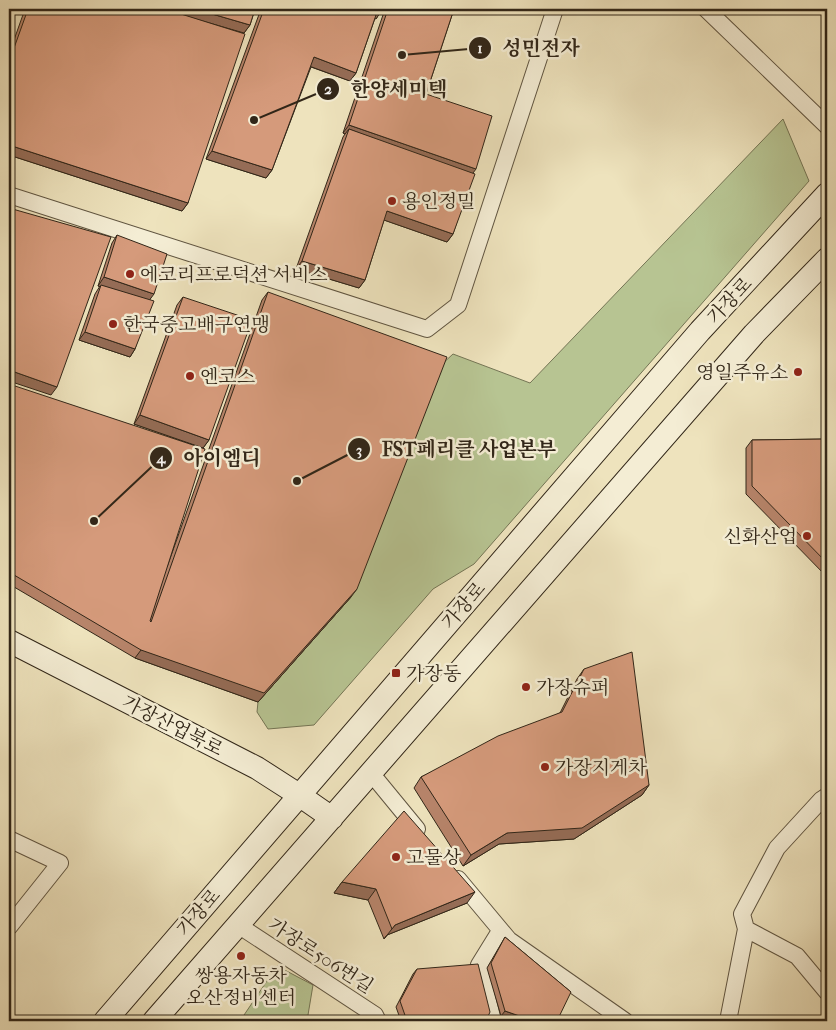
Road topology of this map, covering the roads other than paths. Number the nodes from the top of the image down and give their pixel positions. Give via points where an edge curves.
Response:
1 (555, 9) edge
2 (706, 9) edge
3 (827, 126) edge
4 (827, 194) edge
5 (9, 195) edge
6 (827, 259) edge
7 (9, 641) edge
8 (372, 773) junction
9 (299, 795) junction
10 (827, 796) edge
11 (332, 818) junction
12 (9, 838) edge
13 (427, 841) edge
14 (446, 864) edge
15 (238, 925) junction
16 (9, 927) edge
17 (746, 929) junction
18 (500, 931) junction
19 (827, 992) edge
20 (105, 1021) edge
21 (154, 1021) edge
22 (378, 1021) edge
23 (490, 1021) edge
24 (625, 1021) edge
25 (728, 1021) edge

1 - 5 street via 458,306 427,330
2 - 3 street
4 - 9 main road, 가장로 via 700,331
6 - 8 main road, 가장로 via 754,334
7 - 9 main road, 가장산업북로 via 257,768
8 - 11 main road, 가장로
8 - 13 street
9 - 11 main road, 가장산업북로
9 - 20 main road, 가장로
10 - 17 street via 777,848 742,914
11 - 15 main road, 가장로
12 - 16 street via 60,863
14 - 18 street
15 - 21 main road, 가장로
15 - 22 street, 가장로506번길 via 375,1015
17 - 19 street via 797,956
17 - 25 street
18 - 23 street via 479,965 492,1017
18 - 24 street via 508,940

